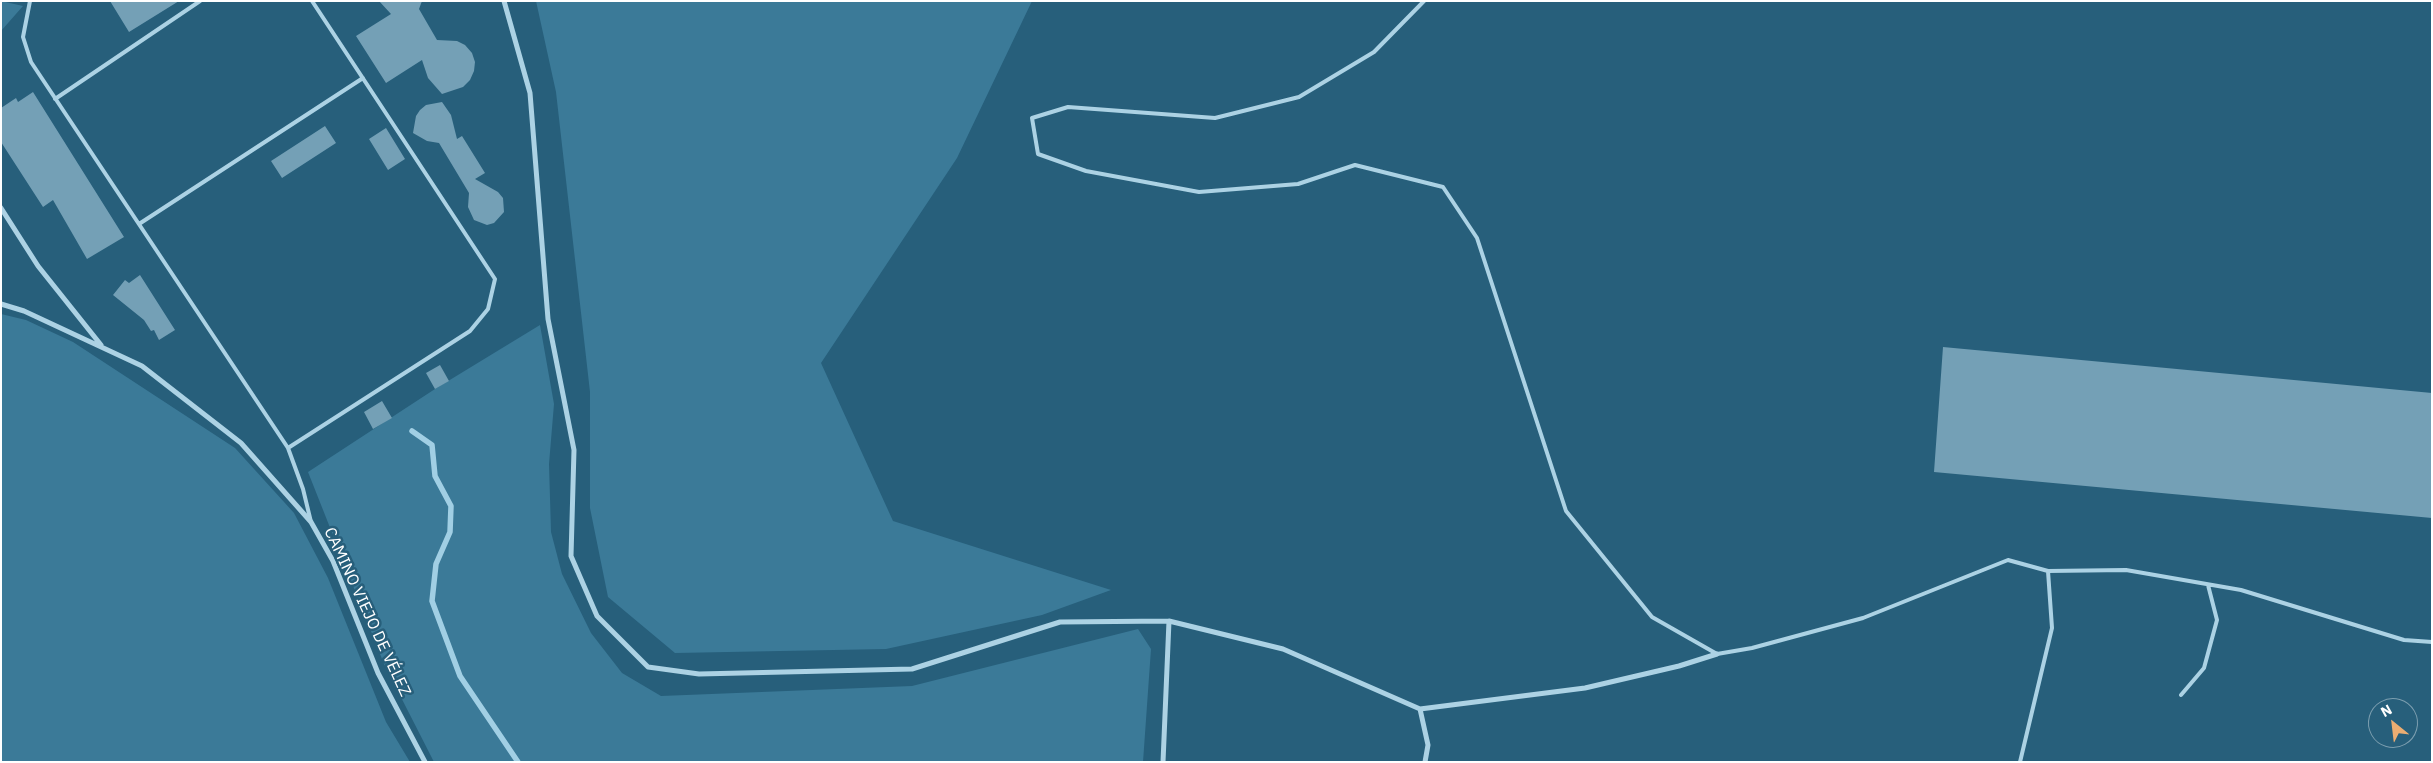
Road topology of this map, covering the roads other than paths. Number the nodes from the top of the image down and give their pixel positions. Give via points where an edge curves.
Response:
1 (30, 1) edge
2 (200, 1) edge
3 (312, 1) edge
4 (504, 1) edge
5 (1424, 1) edge
6 (363, 78) junction
7 (55, 99) junction
8 (1, 208) edge
9 (139, 224) junction
10 (1, 304) edge
11 (102, 346) junction
12 (288, 448) junction
13 (311, 522) junction
14 (2048, 571) junction
15 (2208, 585) junction
16 (1169, 620) junction
17 (2432, 642) edge
18 (1717, 654) junction
19 (2181, 695) dead end
20 (1420, 709) junction
21 (425, 762) edge
22 (1163, 762) edge
23 (1425, 762) edge
24 (2020, 762) edge

1 - 7 lane via 23,36 31,62
2 - 7 lane
3 - 6 lane
4 - 16 street via 530,93 548,319 574,450 571,556 597,616 648,667 699,674 912,669 1060,622
5 - 18 lane via 1374,52 1299,97 1215,118 1068,107 1032,118 1038,154 1086,171 1199,192 1298,184 1355,165 1444,187 1477,238 1566,511 1652,617
6 - 9 lane
6 - 12 lane via 495,279 488,309 470,331
7 - 9 lane
8 - 11 street via 38,266
9 - 12 lane
10 - 11 street, CAMINO VIEJO DE VÉLEZ
11 - 13 street, CAMINO VIEJO DE VÉLEZ via 142,366 241,443
12 - 13 lane via 304,489
13 - 21 street, CAMINO VIEJO DE VÉLEZ via 332,561 378,673
14 - 15 lane via 2126,570
14 - 18 lane via 2008,560 1864,618
14 - 24 lane via 2052,628
15 - 17 lane via 2241,590 2404,640
15 - 19 lane via 2217,620 2204,668
16 - 20 street via 1283,649
16 - 22 street
18 - 20 street via 1585,688
20 - 23 street via 1428,745

